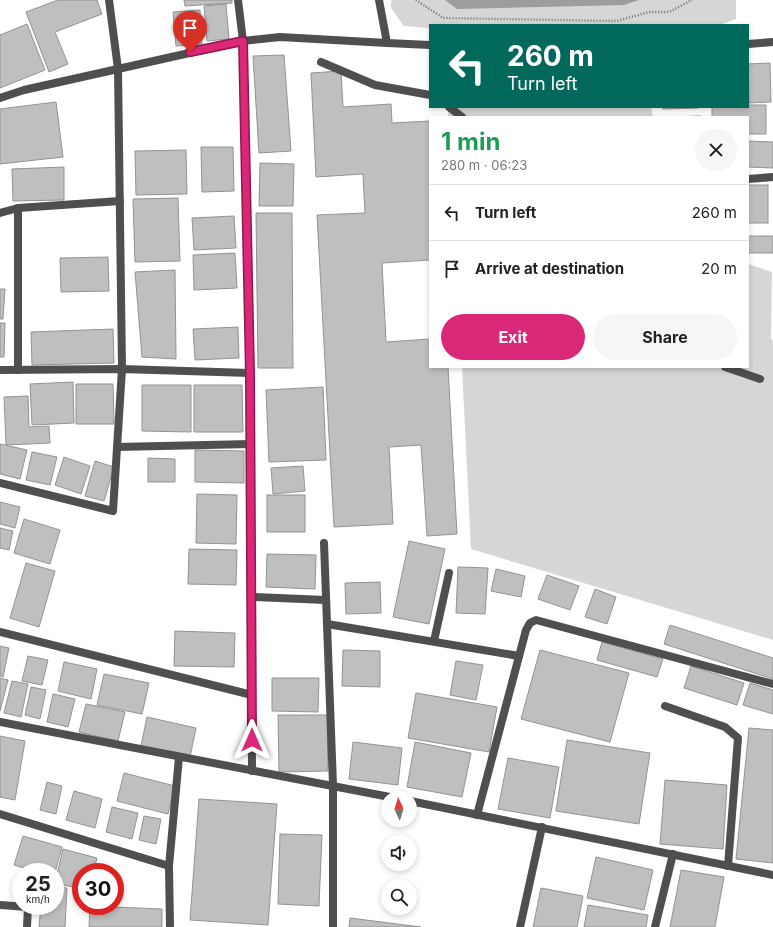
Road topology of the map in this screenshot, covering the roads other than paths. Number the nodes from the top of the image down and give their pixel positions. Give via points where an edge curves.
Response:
1 (109, 0) edge
2 (238, 0) edge
3 (380, 0) edge
4 (243, 41) junction
5 (773, 42) edge
6 (387, 43) junction
7 (749, 44) edge
8 (429, 45) edge
9 (321, 62) dead end
10 (118, 69) junction
11 (429, 95) edge
12 (0, 98) edge
13 (450, 108) edge
14 (461, 116) edge
15 (773, 177) edge
16 (749, 179) edge
17 (120, 201) junction
18 (18, 208) junction
19 (0, 213) edge
20 (728, 368) edge
21 (122, 369) junction
22 (0, 370) edge
23 (18, 370) junction
24 (250, 373) junction
25 (760, 379) dead end
26 (251, 444) junction
27 (117, 446) junction
28 (0, 483) edge
29 (324, 543) dead end
30 (450, 573) dead end
31 (251, 597) junction
32 (326, 600) junction
33 (328, 624) junction
34 (0, 632) edge
35 (434, 641) junction
36 (519, 656) junction
37 (773, 684) edge
38 (252, 695) junction
39 (665, 706) dead end
40 (0, 722) edge
41 (179, 757) junction
42 (252, 771) junction
43 (333, 785) junction
44 (381, 795) edge
45 (417, 802) edge
46 (0, 814) edge
47 (477, 815) junction
48 (542, 828) junction
49 (673, 854) junction
50 (169, 866) junction
51 (728, 866) junction
52 (773, 875) edge
53 (0, 905) edge
54 (27, 927) edge
55 (170, 927) edge
56 (333, 927) edge
57 (520, 927) edge
58 (655, 927) edge

1 - 10 street
2 - 4 street
3 - 6 street
4 - 6 street via 280,37
4 - 10 street
4 - 24 street
5 - 7 street
6 - 8 street
9 - 11 street via 374,85
10 - 12 street via 24,90
10 - 17 street
13 - 14 street
15 - 16 street
17 - 18 street
17 - 21 street
18 - 19 street
18 - 23 street
20 - 25 street
21 - 23 street
21 - 24 street
21 - 27 street
22 - 23 street
24 - 26 street
26 - 27 street
26 - 31 street
27 - 28 street via 113,511
29 - 32 street
30 - 35 street
31 - 32 street
31 - 38 street
32 - 33 street
33 - 35 street
33 - 43 street
34 - 38 street
35 - 36 street
36 - 37 street via 526,630 530,623 536,620
36 - 47 street
38 - 42 street
39 - 51 street via 724,727 738,738
40 - 41 street
41 - 42 street
41 - 50 street
42 - 43 street
43 - 44 street
43 - 56 street
45 - 47 street
46 - 50 street
47 - 48 street
48 - 49 street
48 - 57 street
49 - 51 street
49 - 58 street
50 - 55 street
51 - 52 street
53 - 54 street via 28,907

